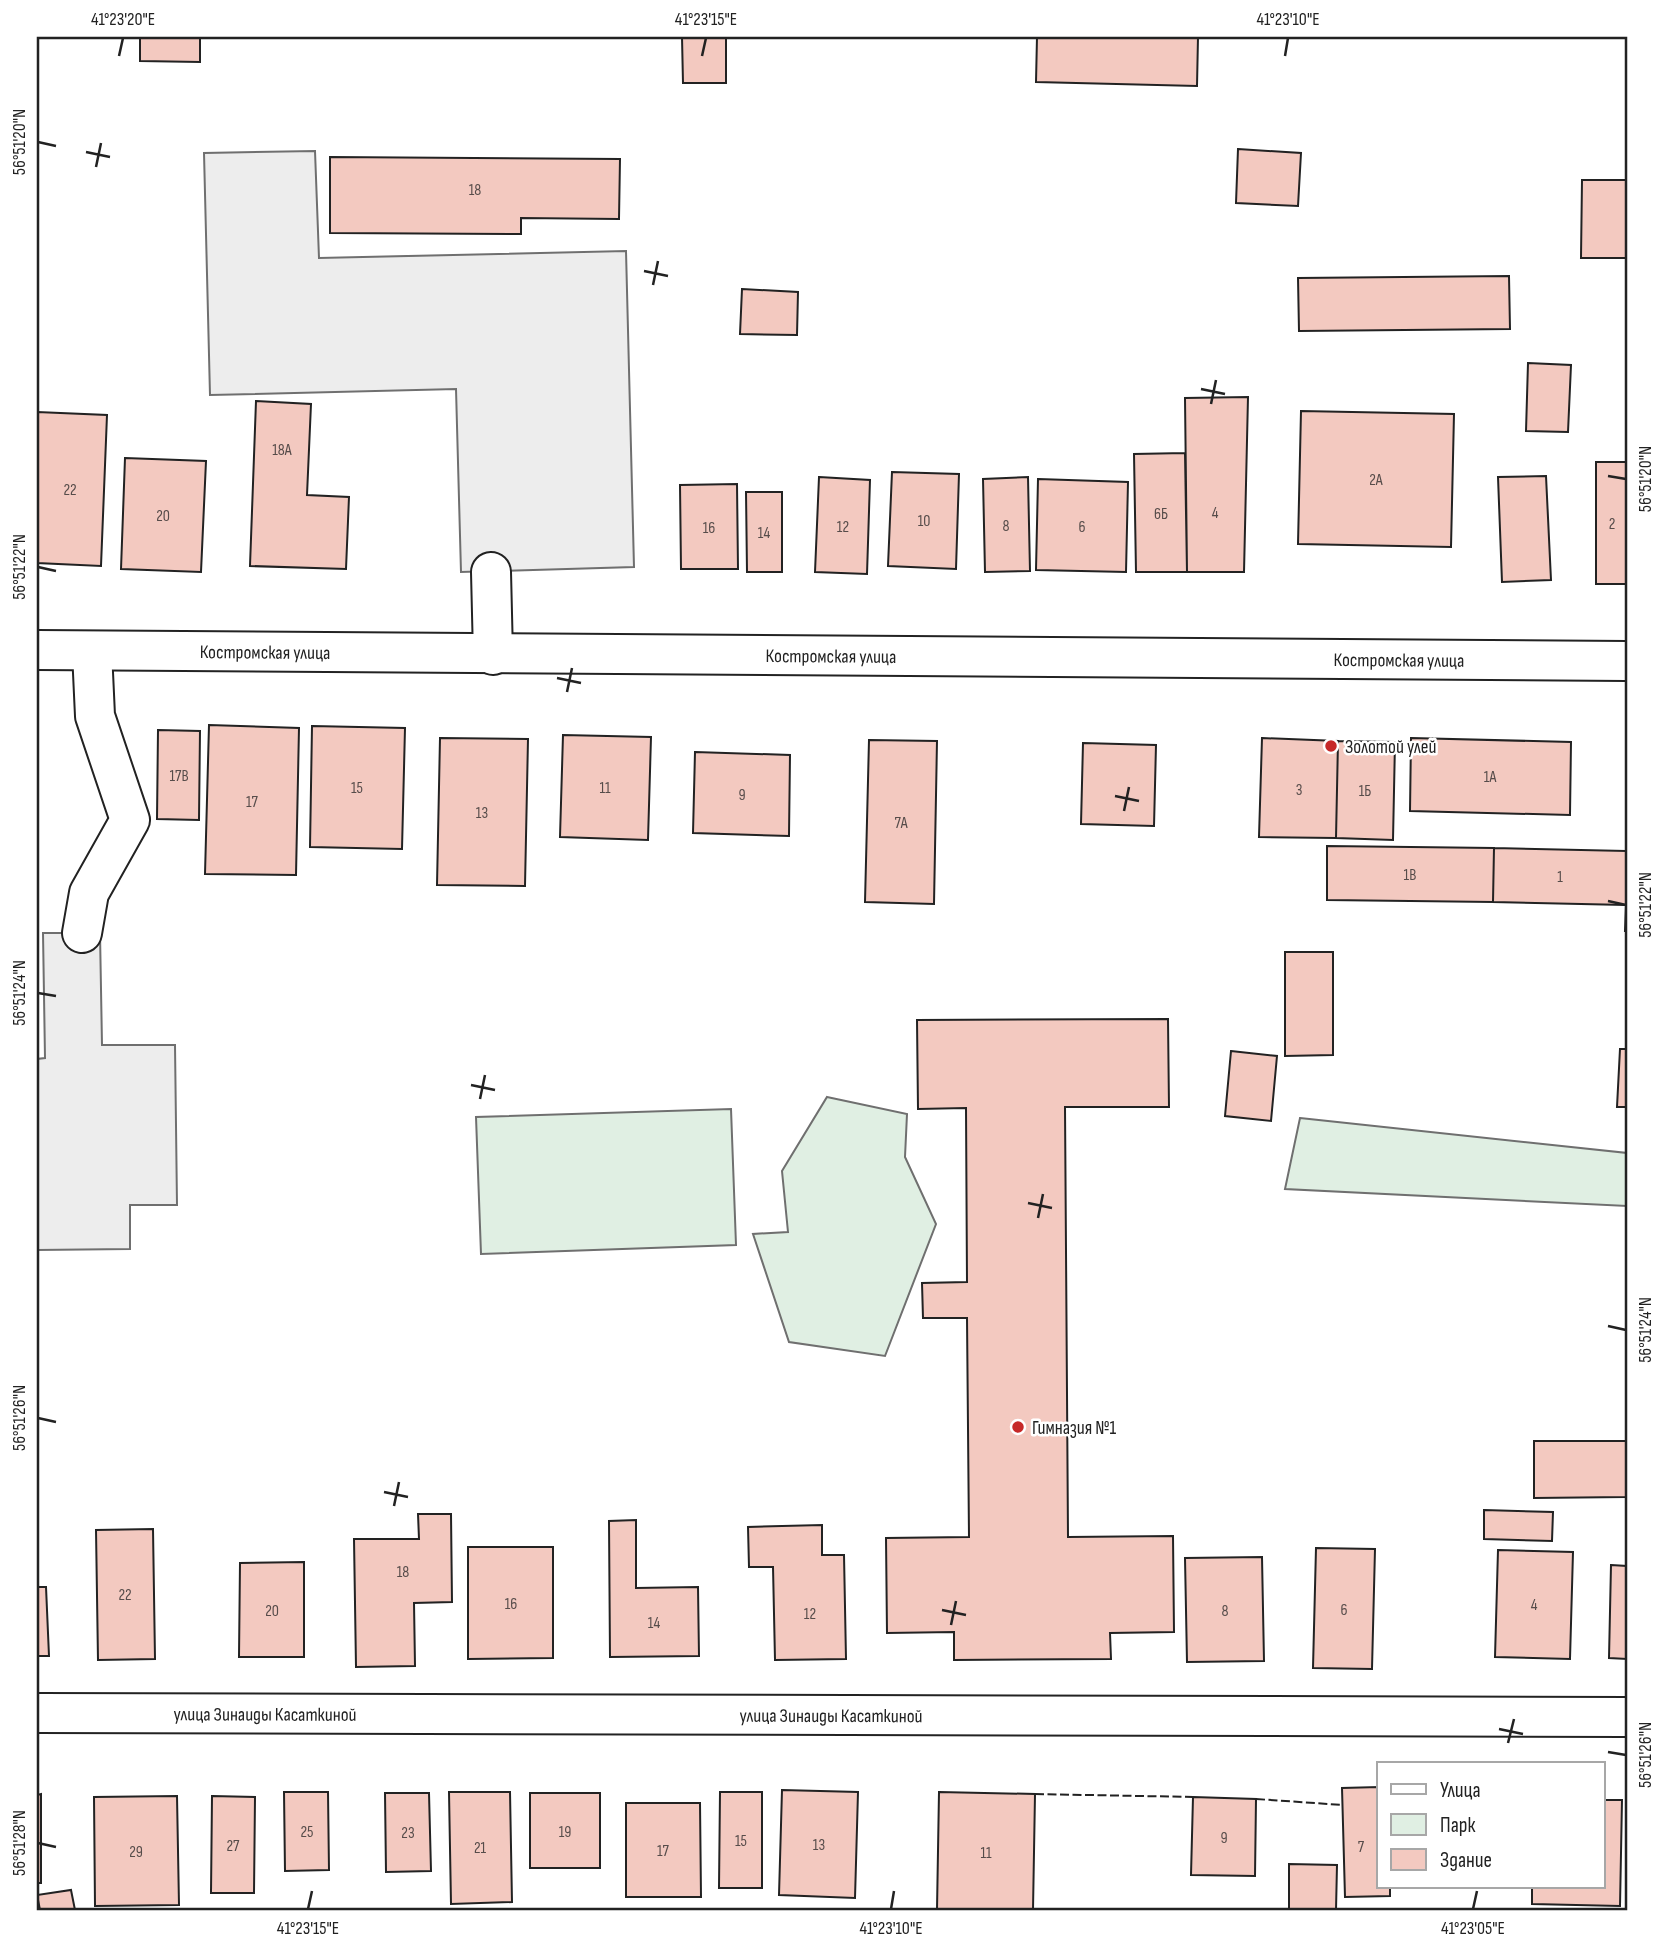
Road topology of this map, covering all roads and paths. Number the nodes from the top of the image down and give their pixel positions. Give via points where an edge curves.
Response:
1 (491, 572) dead end
2 (37, 650) edge
3 (92, 651) junction
4 (493, 655) junction
5 (1627, 661) edge
6 (82, 933) dead end
7 (37, 1713) edge
8 (1627, 1717) edge

1 - 4 main road
2 - 3 main road, Костромская улица
3 - 4 main road, Костромская улица
3 - 6 main road via 95,716 130,820 89,893
4 - 5 main road, Костромская улица
7 - 8 main road, улица Зинаиды Касаткиной

